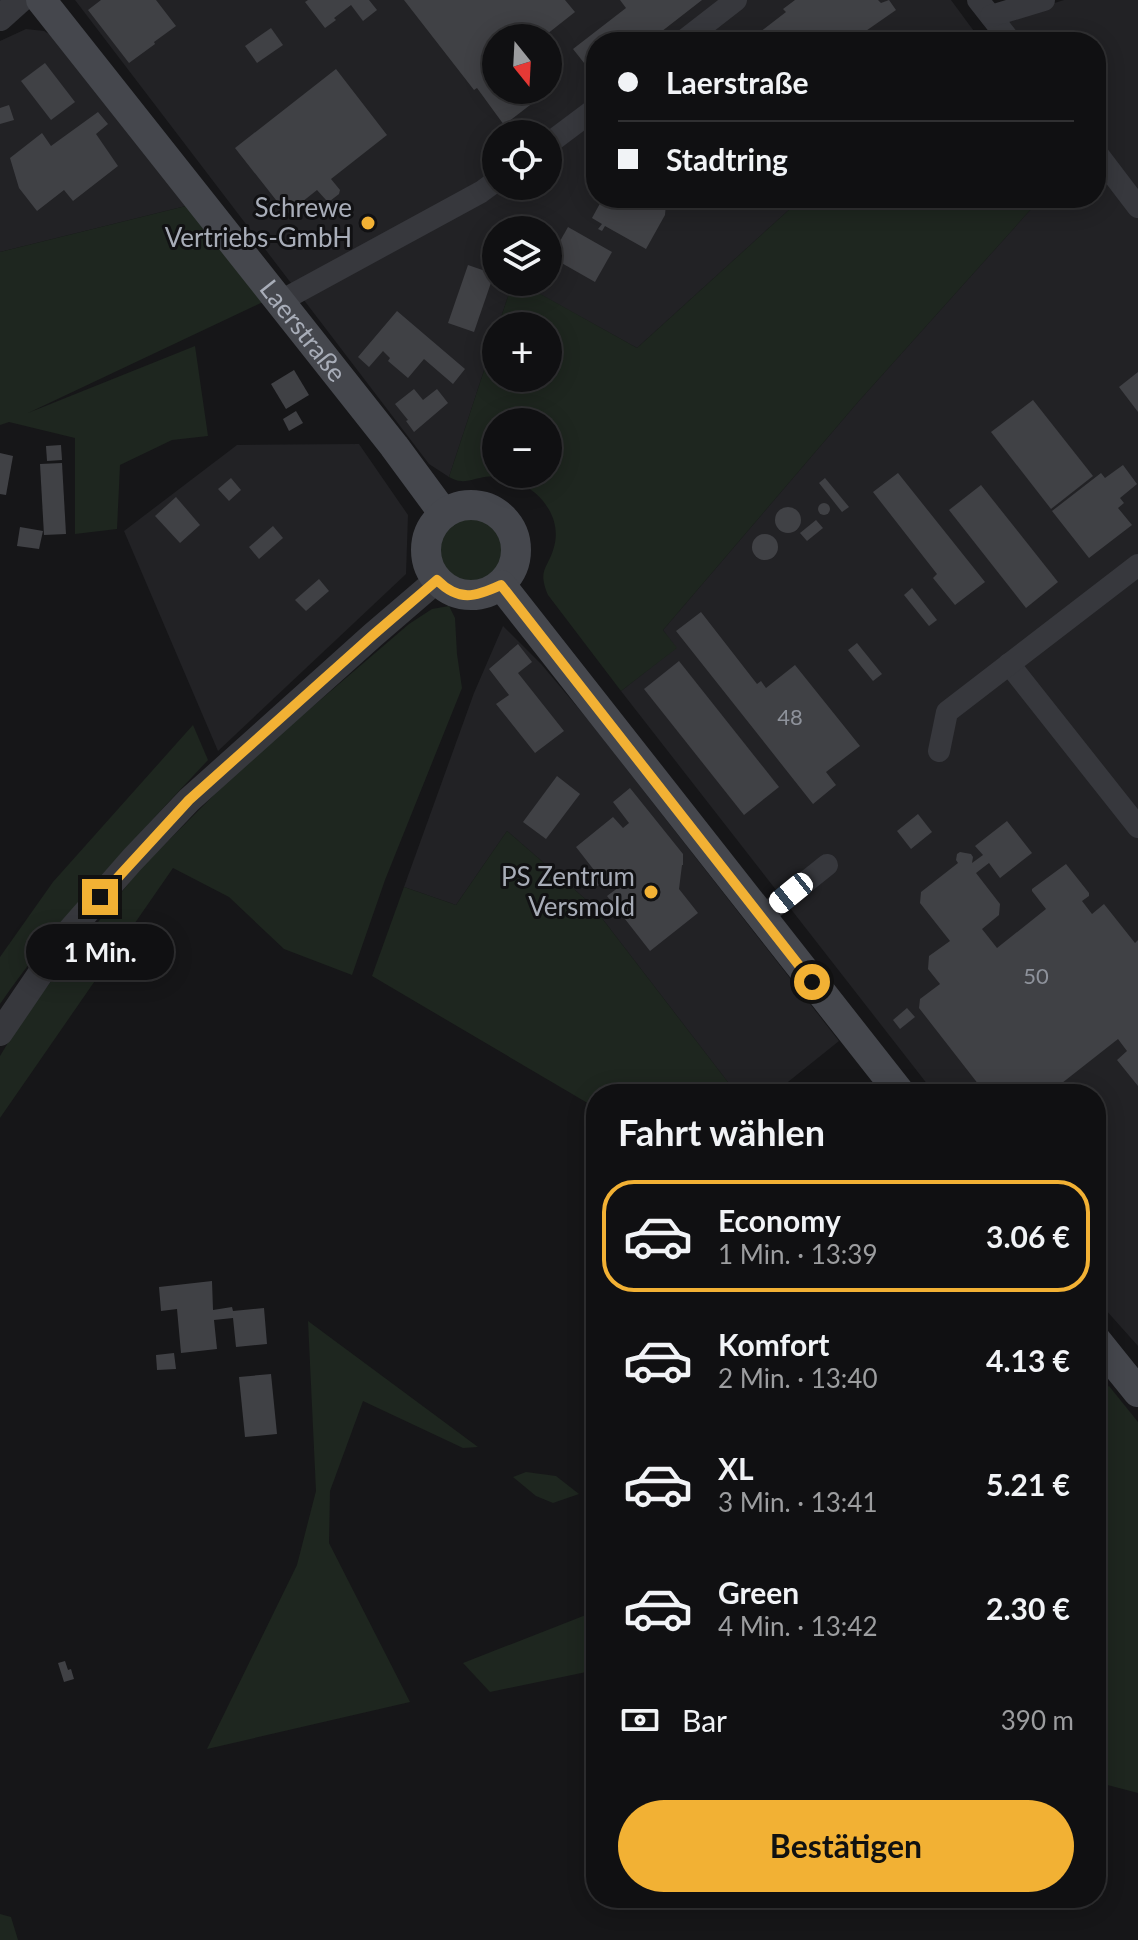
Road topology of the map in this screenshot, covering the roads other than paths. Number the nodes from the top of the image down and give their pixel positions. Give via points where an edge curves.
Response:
1 (20, 0) edge
2 (41, 0) edge
3 (736, 0) edge
4 (1044, 0) edge
5 (985, 8) edge
6 (0, 18) edge
7 (695, 32) edge
8 (1003, 32) edge
9 (586, 116) edge
10 (562, 134) edge
11 (1106, 165) edge
12 (482, 191) edge
13 (1138, 207) edge
14 (279, 302) junction
15 (444, 514) junction
16 (1138, 565) edge
17 (437, 580) junction
18 (501, 585) junction
19 (1009, 664) junction
20 (939, 751) dead end
21 (1138, 827) edge
22 (827, 865) dead end
23 (762, 917) junction
24 (0, 1033) edge
25 (893, 1084) edge
26 (1106, 1352) edge
27 (1138, 1392) edge

1 - 6 street
2 - 14 main road, Laerstraße
3 - 7 street
4 - 5 street
5 - 8 street
9 - 10 street
11 - 13 street
12 - 14 street
14 - 15 main road, Laerstraße
15 - 17 main road via 431,527 425,544
15 - 18 main road via 468,505 493,510 503,518 516,543 516,558
16 - 19 street
17 - 18 main road via 461,595 481,595
17 - 24 street via 189,800 68,933
18 - 23 main road
19 - 20 street via 947,712
19 - 21 street
22 - 23 street
23 - 25 main road
26 - 27 main road

